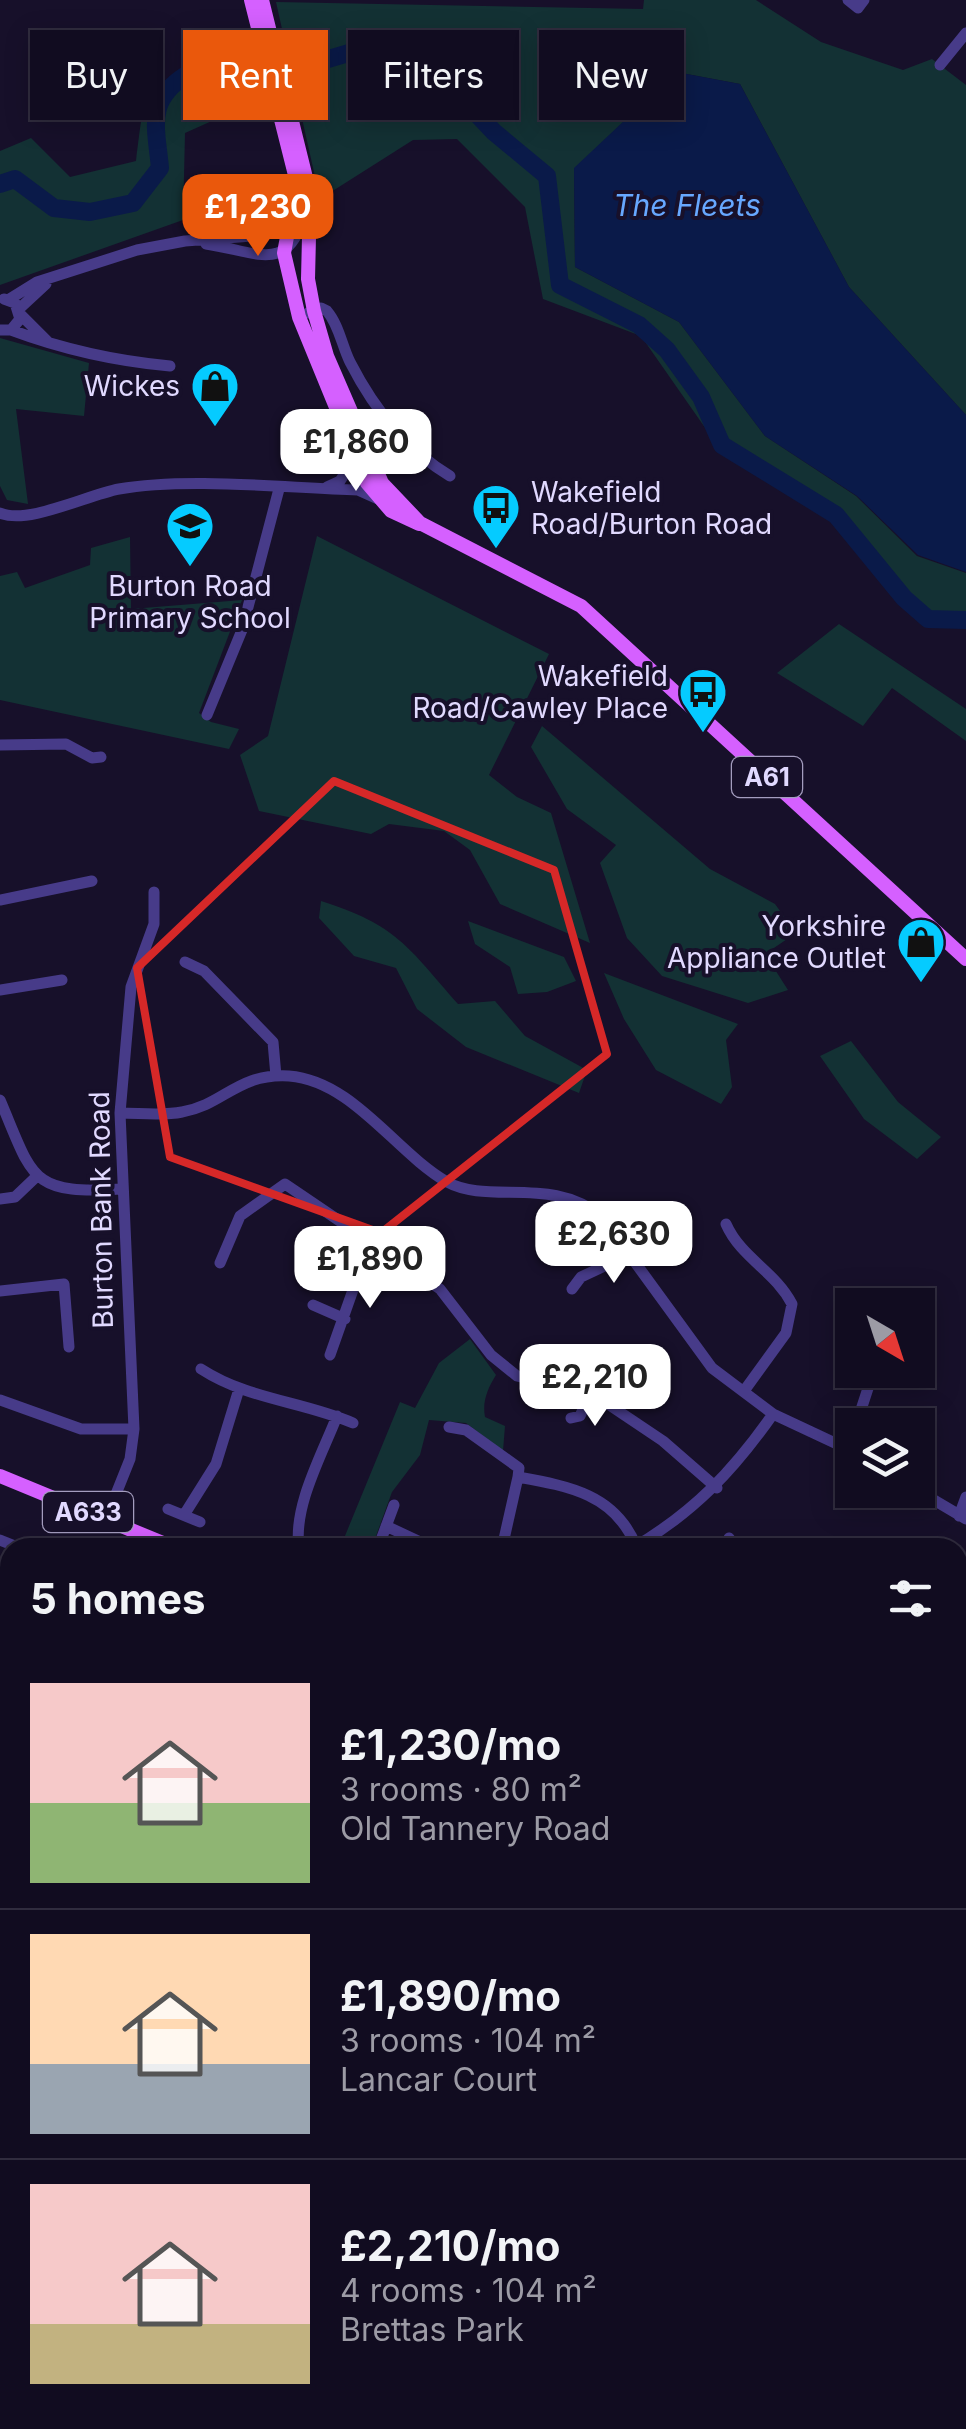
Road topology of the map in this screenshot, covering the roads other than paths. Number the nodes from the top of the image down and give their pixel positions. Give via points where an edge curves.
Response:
1 (251, 0) edge
2 (262, 0) edge
3 (848, 0) edge
4 (864, 0) edge
5 (261, 30) edge
6 (267, 30) edge
7 (966, 34) edge
8 (947, 61) dead end
9 (285, 120) edge
10 (289, 120) edge
11 (310, 194) junction
12 (296, 204) junction
13 (252, 238) junction
14 (185, 241) junction
15 (280, 253) junction
16 (50, 282) junction
17 (309, 288) junction
18 (4, 300) edge
19 (20, 312) junction
20 (307, 314) junction
21 (3, 331) edge
22 (48, 342) junction
23 (170, 366) dead end
24 (355, 458) junction
25 (450, 476) dead end
26 (322, 488) junction
27 (279, 489) junction
28 (378, 498) junction
29 (0, 513) edge
30 (420, 524) junction
31 (206, 715) dead end
32 (0, 745) edge
33 (102, 756) dead end
34 (92, 881) dead end
35 (151, 898) dead end
36 (0, 900) edge
37 (966, 959) edge
38 (188, 967) dead end
39 (62, 980) dead end
40 (0, 990) edge
41 (276, 1076) junction
42 (0, 1100) edge
43 (120, 1113) junction
44 (36, 1177) junction
45 (120, 1189) junction
46 (0, 1199) edge
47 (726, 1224) dead end
48 (376, 1250) junction
49 (630, 1254) junction
50 (220, 1262) dead end
51 (572, 1289) dead end
52 (0, 1291) edge
53 (313, 1305) dead end
54 (345, 1319) junction
55 (70, 1348) dead end
56 (330, 1354) dead end
57 (201, 1368) dead end
58 (239, 1389) junction
59 (744, 1391) junction
60 (590, 1394) junction
61 (0, 1400) edge
62 (774, 1414) junction
63 (337, 1416) junction
64 (570, 1418) dead end
65 (353, 1423) dead end
66 (449, 1427) dead end
67 (134, 1429) junction
68 (835, 1439) edge
69 (0, 1476) edge
70 (518, 1477) junction
71 (717, 1488) junction
72 (966, 1498) edge
73 (935, 1501) edge
74 (394, 1505) dead end
75 (168, 1509) dead end
76 (184, 1515) junction
77 (963, 1517) edge
78 (106, 1519) junction
79 (200, 1522) dead end
80 (386, 1526) junction
81 (134, 1530) junction
82 (131, 1538) edge
83 (152, 1538) edge
84 (297, 1538) edge
85 (382, 1538) edge
86 (412, 1538) edge
87 (504, 1538) edge
88 (630, 1538) edge
89 (650, 1538) edge

1 - 5 main road, A61
2 - 6 main road, A61
3 - 4 street via 858,8
7 - 8 street
9 - 12 main road, A61
10 - 11 main road, A61
11 - 15 street via 298,238
11 - 17 main road, A61
12 - 13 street via 278,226
12 - 15 main road, A61
13 - 14 street
13 - 15 street
14 - 15 street
14 - 16 street via 137,250
15 - 17 street
15 - 20 main road, A61
16 - 18 street
16 - 19 street
17 - 20 main road, A61
18 - 19 street
19 - 21 street
19 - 22 street
20 - 24 main road, A61
20 - 25 street via 321,308 332,317 350,361 394,430
20 - 30 main road, A61 via 378,476
21 - 22 street
22 - 23 street via 110,360
24 - 26 street via 340,481
24 - 28 main road, A61
26 - 27 street
26 - 28 street
27 - 29 street via 150,485 24,516
27 - 31 street via 242,630
28 - 30 main road, A61 via 402,520
30 - 37 main road, A61 via 581,606
32 - 33 street via 66,744 92,758
34 - 36 street
35 - 43 street, Burton Bank Road via 154,924 131,987
38 - 41 street via 204,971 273,1042
39 - 40 street
41 - 43 street via 252,1078 184,1112
41 - 49 street via 318,1083 343,1096 448,1182 550,1193 593,1209
42 - 44 street
43 - 45 street, Burton Bank Road
44 - 45 street via 63,1190
44 - 46 street via 15,1197
45 - 67 street, Burton Bank Road
47 - 59 street via 792,1304 786,1333
48 - 50 street via 284,1184 240,1216
48 - 54 street via 359,1273
48 - 60 street via 440,1289 491,1355 517,1376
49 - 51 street via 581,1277
49 - 59 street via 702,1356
52 - 55 street via 64,1284
53 - 54 street
54 - 56 street
57 - 58 street
58 - 63 street
58 - 76 street via 216,1464
59 - 62 street
60 - 64 street via 580,1416
60 - 71 street via 662,1441
61 - 67 street via 81,1429
62 - 68 street
62 - 71 street
63 - 65 street
63 - 84 street
66 - 70 street via 480,1439 520,1468
67 - 78 street, Burton Bank Road via 130,1459
69 - 78 main road, A633
70 - 87 street
70 - 88 street via 602,1502 620,1517
71 - 89 street
72 - 77 street
73 - 77 street
74 - 80 street
75 - 76 street
76 - 79 street
78 - 81 main road, A633
80 - 85 street
80 - 86 street
81 - 82 street
81 - 83 main road, A633

